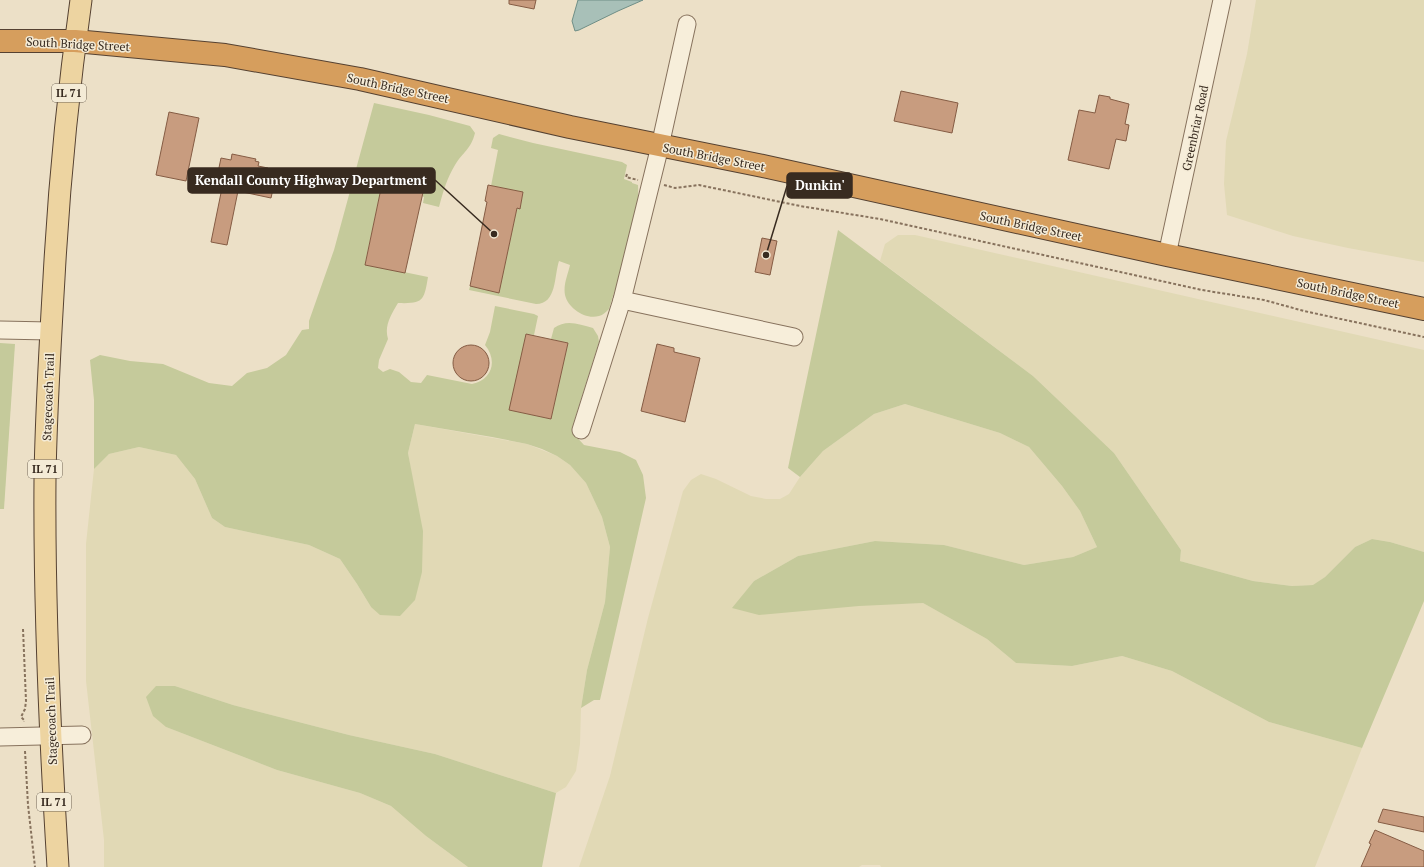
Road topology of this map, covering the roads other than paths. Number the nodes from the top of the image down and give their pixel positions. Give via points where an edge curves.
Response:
1 (80, 0) edge
2 (1222, 0) edge
3 (687, 24) dead end
4 (0, 41) edge
5 (75, 41) junction
6 (660, 146) junction
7 (1167, 255) junction
8 (622, 300) junction
9 (1424, 309) edge
10 (0, 330) edge
11 (50, 331) junction
12 (794, 337) dead end
13 (581, 430) dead end
14 (82, 735) dead end
15 (51, 736) junction
16 (0, 737) edge
17 (58, 867) edge

1 - 5 main road, Stagecoach Trail / IL 71
2 - 7 street, Greenbriar Road
3 - 6 street
4 - 5 highway, South Bridge Street
5 - 6 highway, South Bridge Street via 225,55 267,62 367,81
5 - 11 main road, Stagecoach Trail / IL 71 via 57,214
6 - 7 highway, South Bridge Street via 763,166
6 - 8 street
7 - 9 highway, South Bridge Street
8 - 12 street
8 - 13 street
10 - 11 street
11 - 15 main road, Stagecoach Trail / IL 71 via 45,485
14 - 15 street
15 - 16 street
15 - 17 main road, Stagecoach Trail / IL 71

